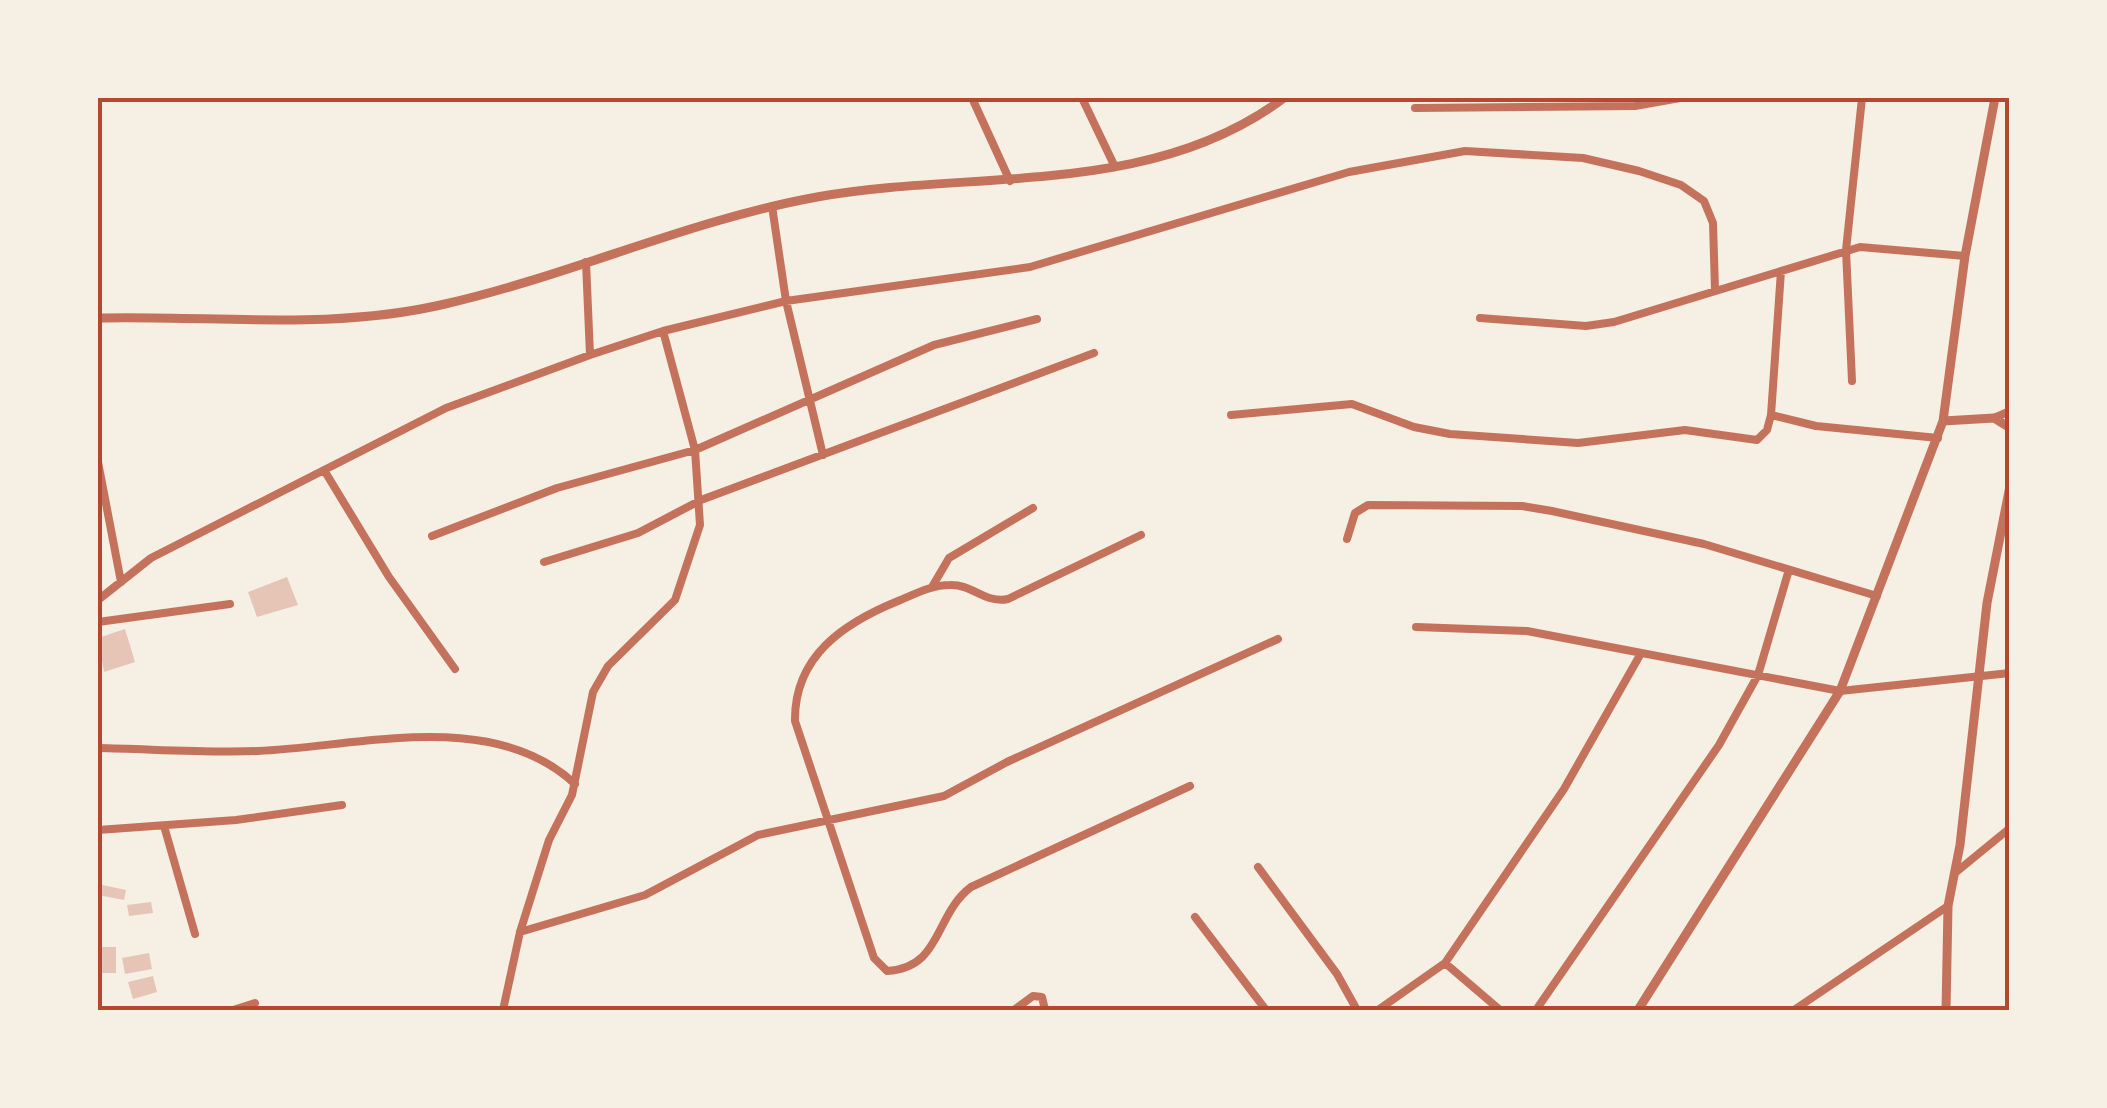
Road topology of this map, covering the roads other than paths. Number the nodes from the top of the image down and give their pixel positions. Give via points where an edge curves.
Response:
1 (972, 98) edge
2 (1082, 98) edge
3 (1284, 98) edge
4 (1680, 98) edge
5 (1862, 98) edge
6 (1995, 98) edge
7 (1624, 102) edge
8 (1415, 108) dead end
9 (1115, 167) junction
10 (1010, 181) junction
11 (772, 206) junction
12 (1846, 250) junction
13 (1965, 256) junction
14 (586, 262) junction
15 (1781, 270) junction
16 (1714, 290) junction
17 (786, 301) junction
18 (98, 318) edge
19 (1480, 318) dead end
20 (1037, 319) dead end
21 (663, 331) junction
22 (1094, 353) dead end
23 (590, 355) junction
24 (1852, 381) dead end
25 (808, 400) junction
26 (2010, 412) edge
27 (1231, 415) dead end
28 (1771, 415) junction
29 (1994, 418) junction
30 (1943, 421) junction
31 (2010, 428) edge
32 (1938, 438) junction
33 (695, 450) junction
34 (823, 455) junction
35 (98, 462) edge
36 (324, 470) junction
37 (2010, 486) edge
38 (701, 500) junction
39 (1033, 508) dead end
40 (1141, 535) dead end
41 (432, 536) dead end
42 (1347, 539) dead end
43 (544, 562) dead end
44 (1788, 572) junction
45 (121, 582) junction
46 (932, 587) junction
47 (1878, 596) junction
48 (98, 600) edge
49 (230, 604) dead end
50 (98, 622) edge
51 (1416, 627) dead end
52 (1278, 639) dead end
53 (1640, 655) junction
54 (455, 669) dead end
55 (2010, 673) edge
56 (1758, 675) junction
57 (1979, 675) junction
58 (1840, 691) junction
59 (98, 748) edge
60 (575, 784) junction
61 (1190, 786) dead end
62 (342, 805) dead end
63 (830, 820) junction
64 (164, 826) junction
65 (2010, 828) edge
66 (98, 830) edge
67 (1258, 867) dead end
68 (1955, 873) junction
69 (1948, 906) junction
70 (1195, 916) dead end
71 (520, 932) junction
72 (194, 934) dead end
73 (1445, 964) junction
74 (255, 1003) dead end
75 (233, 1010) edge
76 (502, 1010) edge
77 (1014, 1010) edge
78 (1045, 1010) edge
79 (1266, 1010) edge
80 (1358, 1010) edge
81 (1378, 1010) edge
82 (1500, 1010) edge
83 (1536, 1010) edge
84 (1638, 1010) edge
85 (1794, 1010) edge
86 (1946, 1010) edge

1 - 10 street
2 - 9 street
3 - 9 street via 1208,142
4 - 7 street
5 - 12 street
6 - 13 street
7 - 8 street
9 - 10 street
10 - 11 street via 889,184
11 - 14 street
11 - 17 street
12 - 13 street via 1874,246
12 - 15 street
12 - 24 street
13 - 30 street
14 - 18 street via 444,305 304,322
14 - 23 street
15 - 16 street
15 - 28 street
16 - 17 street via 1713,223 1704,201 1681,185 1583,158 1465,152 1349,172 1030,267
16 - 19 street via 1586,326
17 - 21 street
17 - 25 street
20 - 25 street via 934,345
21 - 23 street
21 - 33 street
22 - 34 street
23 - 36 street via 446,408
25 - 33 street
25 - 34 street
26 - 29 street
27 - 28 street via 1352,404 1427,430 1578,444 1685,430 1757,440
28 - 32 street
29 - 30 street
29 - 31 street
30 - 32 street
32 - 47 street
33 - 38 street
33 - 41 street via 557,488
34 - 38 street
35 - 45 street
36 - 45 street via 151,558
36 - 54 street
37 - 57 street
38 - 43 street via 638,533
38 - 60 street via 695,547 675,600 608,666 593,692
39 - 46 street via 949,558
40 - 46 street via 997,602 954,584
42 - 44 street via 1355,513 1368,505 1522,506 1704,544
44 - 47 street
44 - 56 street
45 - 48 street
46 - 63 street via 834,632 794,699 801,750
47 - 58 street
49 - 50 street
51 - 53 street via 1527,631
52 - 63 street via 944,796
53 - 56 street
53 - 73 street via 1564,789
55 - 57 street
56 - 58 street
56 - 83 street via 1719,745
57 - 58 street
57 - 68 street
58 - 84 street
59 - 60 street via 255,752 366,740 459,740 519,750
60 - 71 street
61 - 63 street via 971,887 957,897 926,958 902,970 887,971 874,958
62 - 64 street
63 - 71 street via 758,835 645,895
64 - 66 street
64 - 72 street
65 - 68 street
67 - 80 street
68 - 69 street
69 - 85 street
69 - 86 street
70 - 79 street
71 - 76 street
73 - 81 street
73 - 82 street
74 - 75 street
77 - 78 street via 1033,996 1042,997

